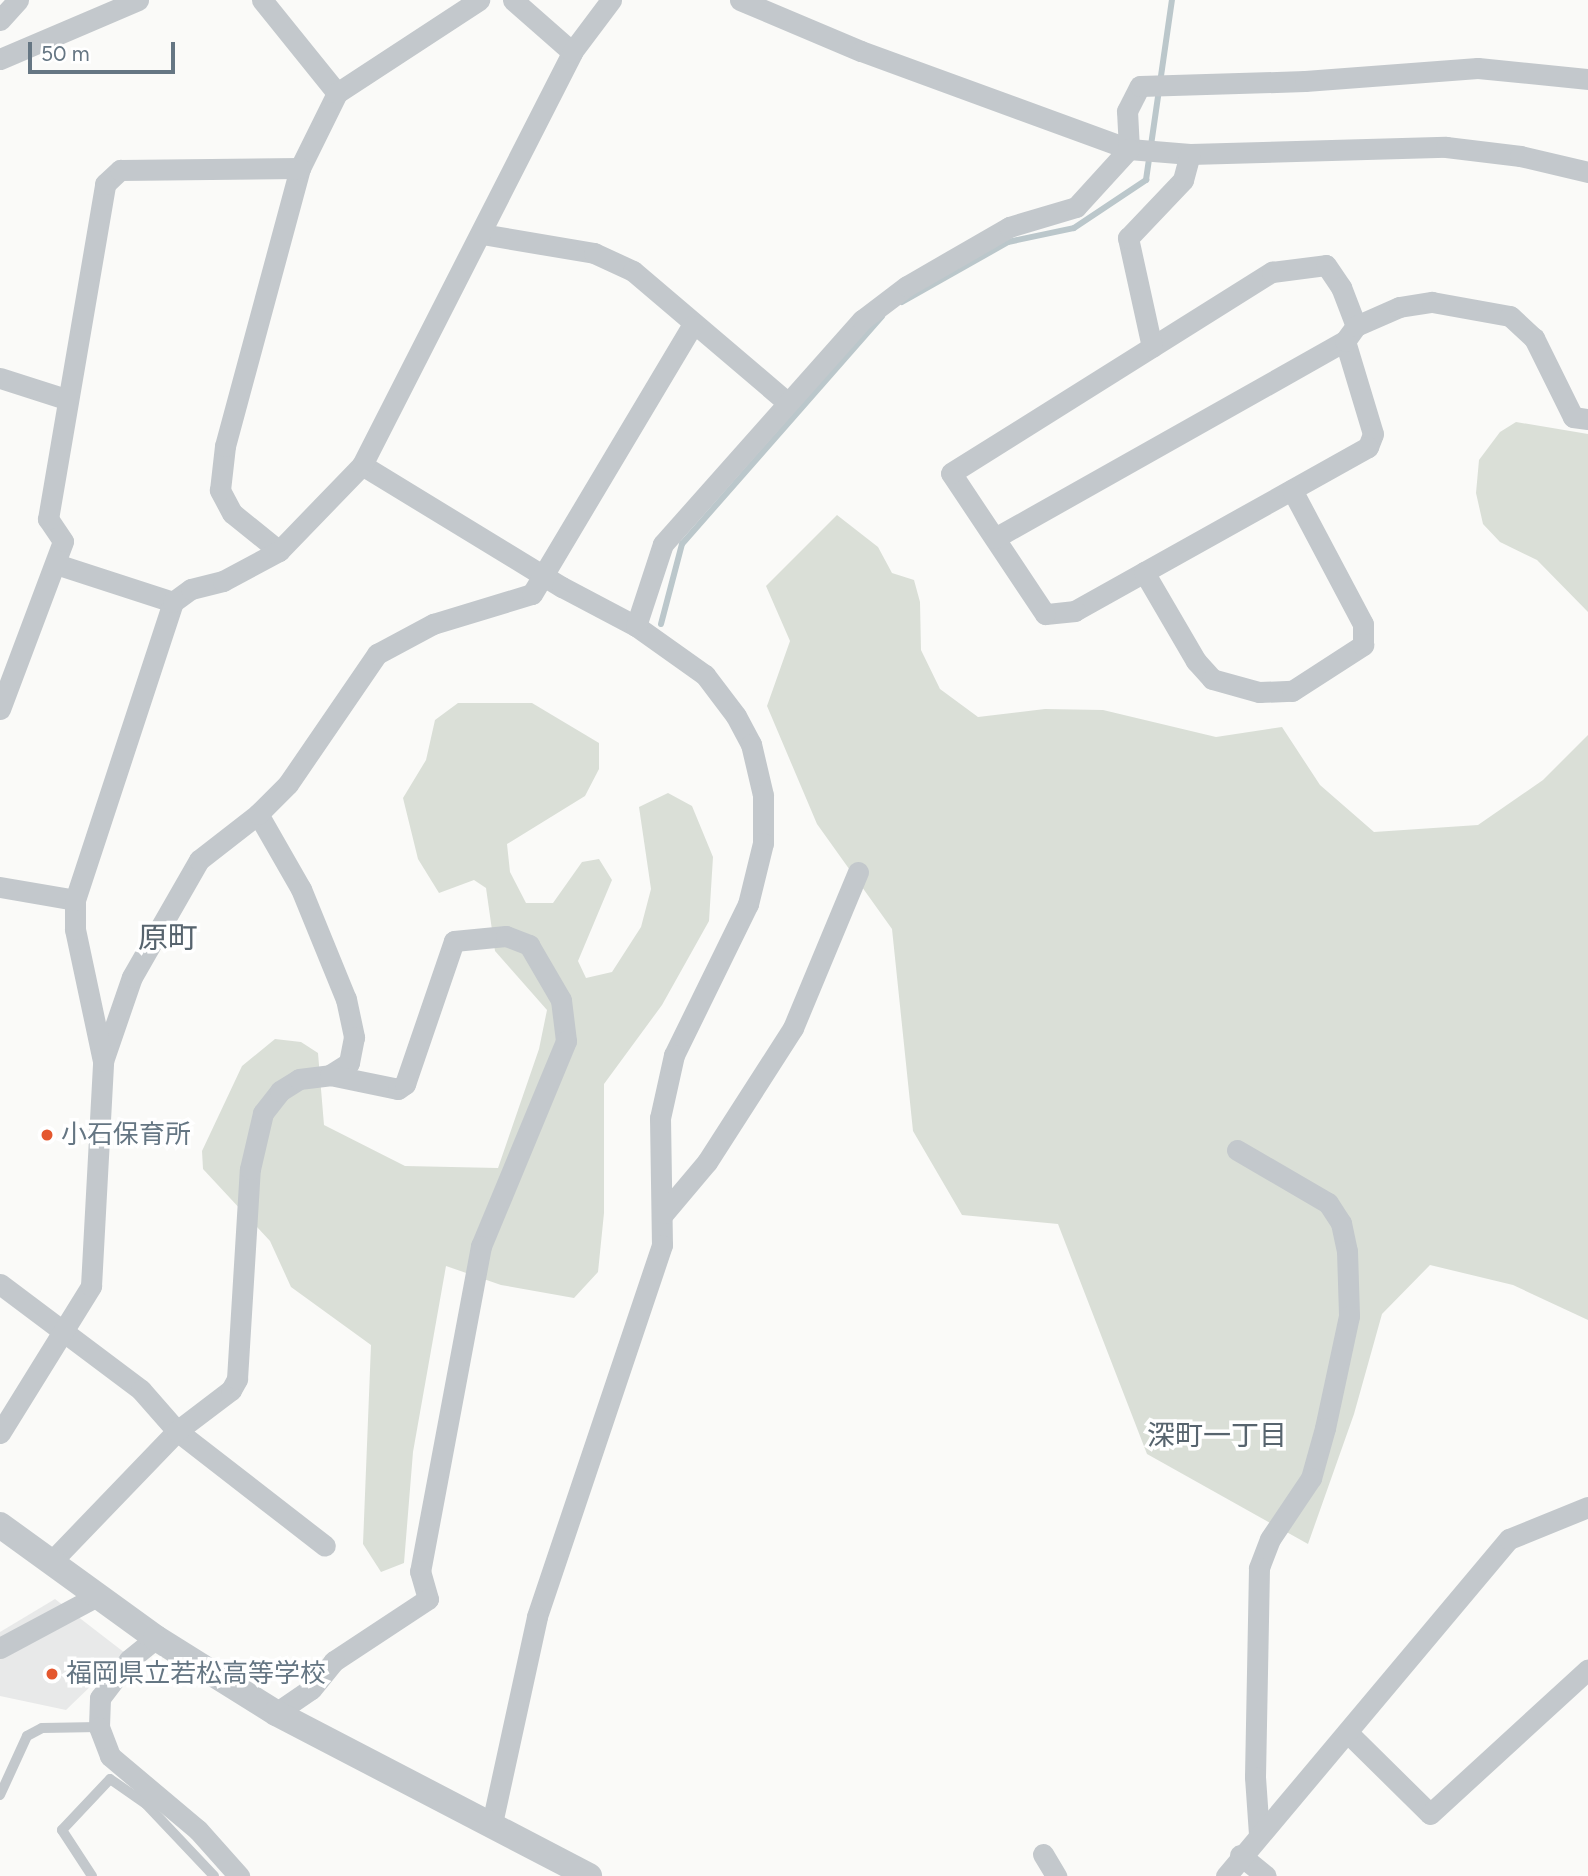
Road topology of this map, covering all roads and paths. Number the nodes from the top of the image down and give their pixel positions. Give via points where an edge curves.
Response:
1 (18, 0) edge
2 (138, 0) edge
3 (262, 0) edge
4 (479, 0) edge
5 (513, 0) edge
6 (611, 0) edge
7 (740, 0) edge
8 (0, 20) edge
9 (572, 51) junction
10 (0, 59) edge
11 (1588, 79) edge
12 (337, 93) junction
13 (1129, 149) junction
14 (1190, 154) junction
15 (300, 168) junction
16 (1588, 173) edge
17 (482, 234) junction
18 (692, 326) junction
19 (1350, 334) junction
20 (1152, 347) junction
21 (0, 377) edge
22 (66, 399) junction
23 (788, 402) junction
24 (1588, 419) edge
25 (362, 465) junction
26 (1292, 490) junction
27 (995, 538) junction
28 (279, 551) junction
29 (56, 564) junction
30 (1144, 572) junction
31 (542, 573) junction
32 (173, 602) junction
33 (635, 626) junction
34 (0, 709) edge
35 (258, 814) junction
36 (858, 872) dead end
37 (0, 887) edge
38 (75, 900) junction
39 (103, 1061) junction
40 (330, 1075) junction
41 (1237, 1150) dead end
42 (664, 1213) junction
43 (0, 1284) edge
44 (63, 1335) junction
45 (177, 1431) junction
46 (0, 1433) edge
47 (1588, 1507) edge
48 (0, 1524) edge
49 (325, 1546) dead end
50 (51, 1562) junction
51 (95, 1597) junction
52 (156, 1638) junction
53 (0, 1648) edge
54 (1588, 1669) edge
55 (276, 1713) junction
56 (99, 1727) junction
57 (1348, 1733) junction
58 (0, 1795) edge
59 (492, 1824) junction
60 (1259, 1834) junction
61 (1043, 1854) dead end
62 (1240, 1855) junction
63 (92, 1876) edge
64 (214, 1876) edge
65 (239, 1876) edge
66 (589, 1876) edge
67 (1056, 1876) edge
68 (1226, 1876) edge
69 (1266, 1876) edge

1 - 8 street
2 - 10 street
3 - 12 street
4 - 12 street
5 - 9 street
6 - 9 street
7 - 13 street via 861,51
9 - 17 street
11 - 13 street via 1479,68 1304,81 1139,86 1127,111
12 - 15 street
13 - 14 street
13 - 23 street via 1076,206 1009,227 895,295 862,320
14 - 16 street via 1446,147 1520,156
14 - 20 street via 1183,180 1128,238
15 - 22 street via 120,170 104,184
15 - 28 street via 225,446 220,489 232,513
17 - 18 street via 594,253 632,271
17 - 25 street
18 - 23 street
18 - 31 street
19 - 20 street via 1341,287 1325,265 1272,272
19 - 24 street via 1399,307 1432,302 1510,316 1534,338 1573,417
19 - 26 street via 1373,434 1368,447
19 - 27 street
20 - 27 street via 951,472
21 - 22 street
22 - 29 street via 48,519 63,541
23 - 33 street via 663,544
25 - 28 street
25 - 31 street
26 - 30 street
26 - 30 street via 1363,624 1363,645 1292,691 1259,692 1212,679 1196,661
27 - 30 street via 1045,614 1075,611
28 - 32 street via 223,581 191,589
29 - 32 street
29 - 34 street
31 - 33 street
31 - 35 street via 532,594 433,624 377,654 321,739
32 - 38 street
33 - 42 street via 705,675 751,744 763,795 763,844 748,904 674,1055 660,1118
35 - 39 street via 199,860 132,977
35 - 40 street via 301,889 346,999 354,1037 349,1063
36 - 42 street via 793,1028 707,1162
37 - 38 street
38 - 39 street via 75,929
39 - 44 street via 91,1286
40 - 45 street via 299,1079 280,1091 263,1113 250,1169 237,1379 231,1390
40 - 55 street via 398,1090 405,1084 454,941 506,936 529,944 561,1000 566,1041 481,1247 419,1571 428,1599 334,1661 311,1689
41 - 60 street via 1328,1203 1340,1223 1347,1251 1349,1316 1325,1428 1311,1478 1270,1539 1259,1568 1255,1777
42 - 59 street via 662,1245 537,1617
43 - 44 street
44 - 45 street via 141,1390
44 - 46 street
45 - 49 street
45 - 50 street
47 - 57 street via 1509,1539
48 - 50 street
50 - 51 street
51 - 52 street
51 - 53 street
52 - 55 street
52 - 56 street via 129,1660 100,1698
54 - 57 street via 1430,1814
55 - 59 street
56 - 58 lane via 42,1728 27,1736
56 - 65 street via 110,1756 198,1830
57 - 60 street
59 - 66 street
60 - 62 street
61 - 67 street
62 - 68 street
62 - 69 street
63 - 64 lane via 62,1830 110,1779 146,1804

